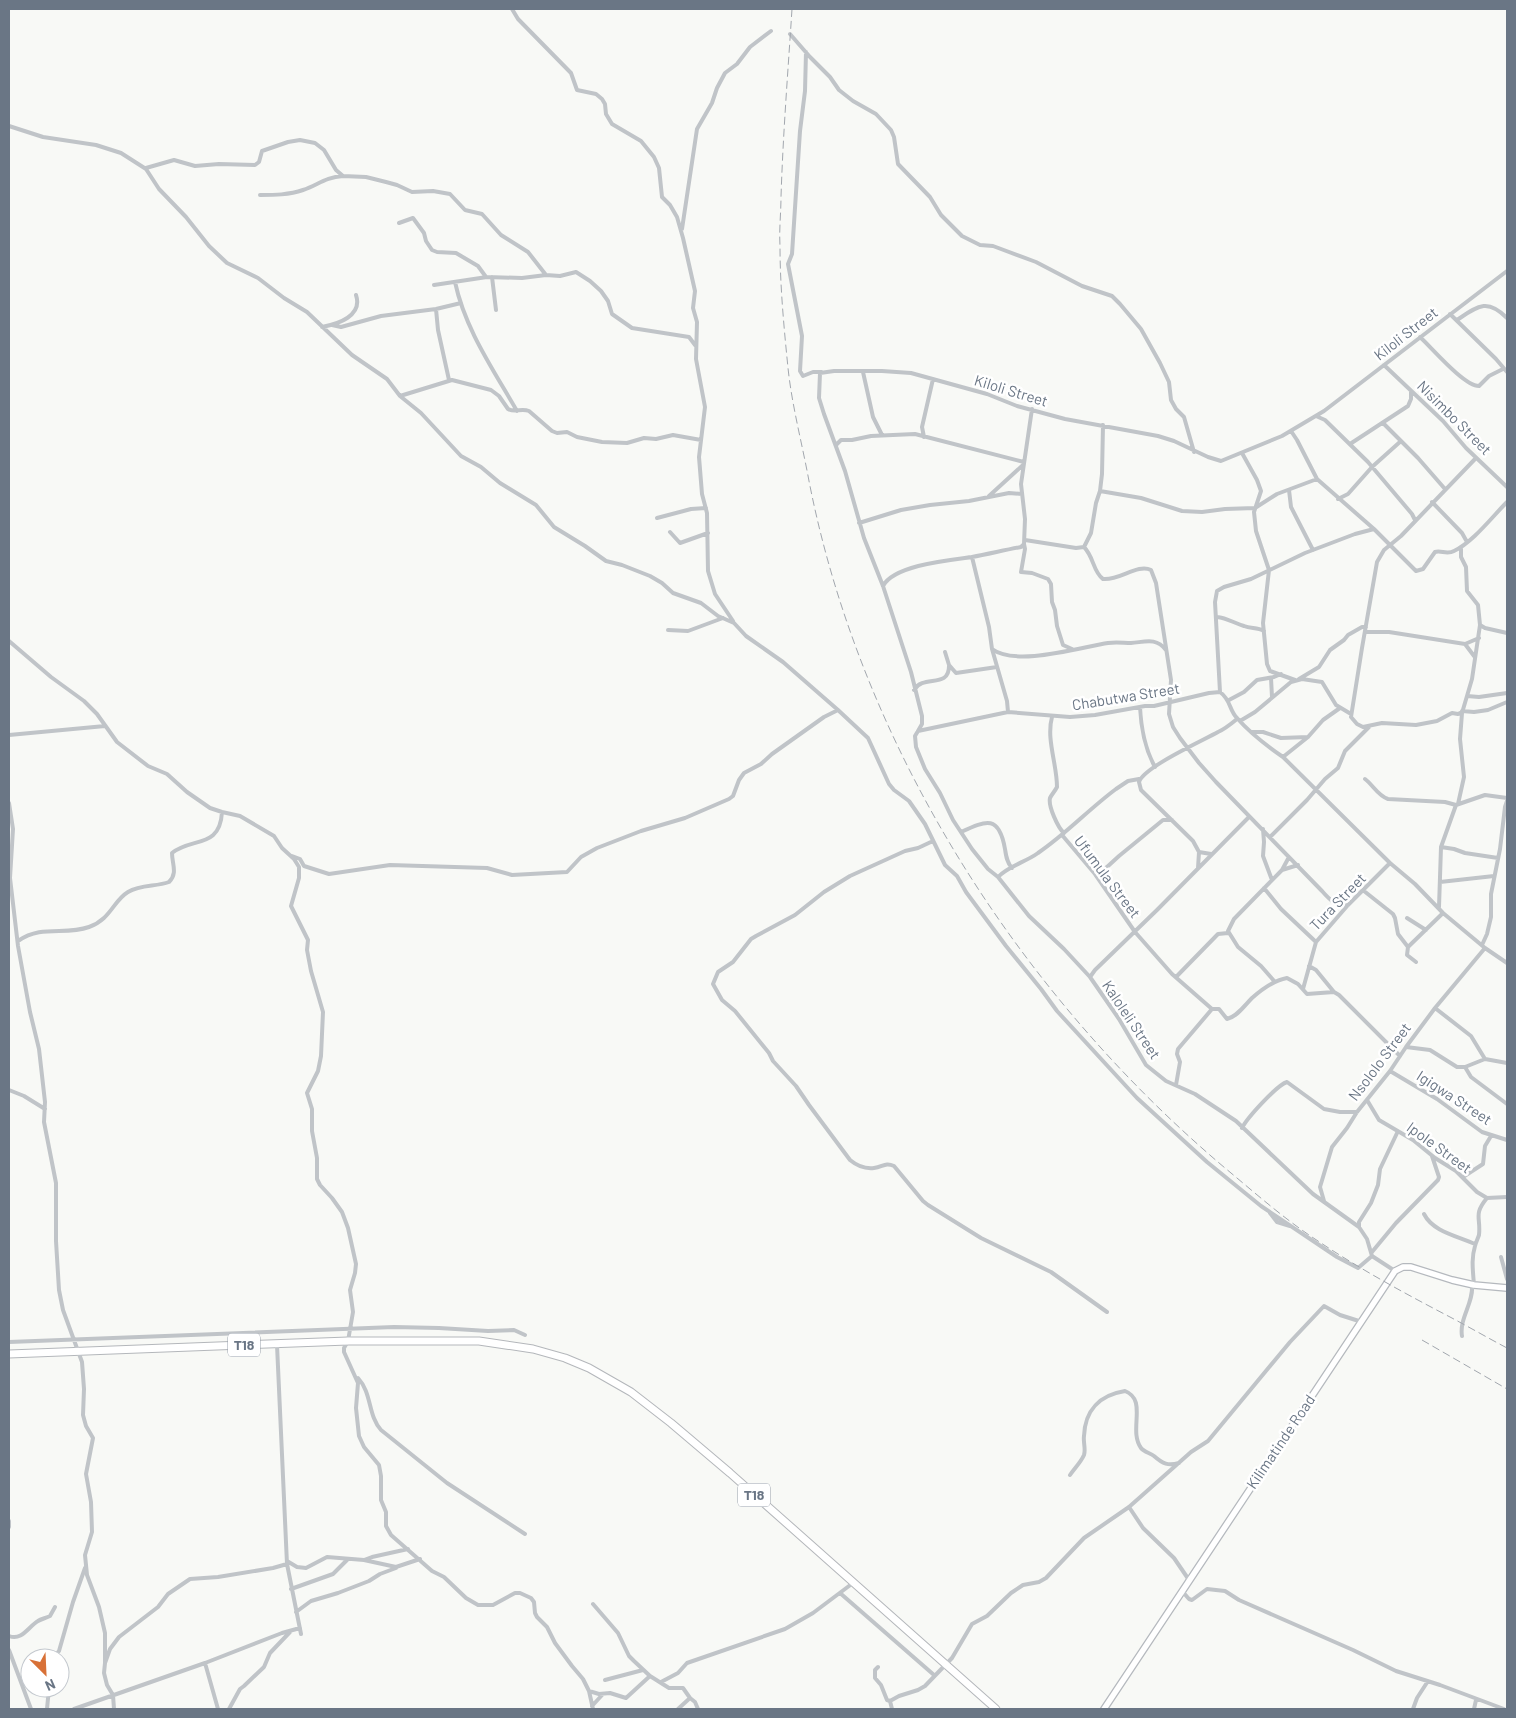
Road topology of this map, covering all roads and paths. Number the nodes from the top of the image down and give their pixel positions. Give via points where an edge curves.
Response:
1 (512, 9) edge
2 (771, 31) dead end
3 (790, 34) dead end
4 (806, 52) junction
5 (9, 126) edge
6 (145, 168) junction
7 (343, 176) junction
8 (260, 195) dead end
9 (399, 223) dead end
10 (681, 231) junction
11 (1507, 272) edge
12 (546, 275) junction
13 (486, 277) junction
14 (492, 278) junction
15 (455, 282) junction
16 (434, 285) dead end
17 (356, 295) dead end
18 (461, 303) junction
19 (436, 309) junction
20 (496, 310) dead end
21 (1450, 314) junction
22 (1507, 318) edge
23 (1457, 320) junction
24 (332, 325) junction
25 (322, 327) junction
26 (1420, 336) junction
27 (695, 345) junction
28 (1384, 365) junction
29 (1503, 369) junction
30 (821, 372) junction
31 (863, 372) junction
32 (1507, 372) edge
33 (933, 379) junction
34 (449, 380) junction
35 (1411, 391) junction
36 (400, 396) junction
37 (1032, 409) junction
38 (516, 411) junction
39 (1316, 416) junction
40 (1383, 423) junction
41 (1103, 425) junction
42 (1290, 431) junction
43 (882, 435) junction
44 (924, 437) junction
45 (701, 440) junction
46 (1401, 441) junction
47 (1350, 444) junction
48 (836, 445) junction
49 (1194, 452) junction
50 (1242, 453) junction
51 (1476, 458) junction
52 (1023, 464) junction
53 (1372, 467) junction
54 (1317, 479) junction
55 (1507, 487) edge
56 (1445, 489) junction
57 (1289, 490) junction
58 (1100, 491) junction
59 (1022, 494) junction
60 (988, 497) junction
61 (1338, 499) junction
62 (1432, 502) junction
63 (1507, 502) edge
64 (706, 508) junction
65 (1255, 508) junction
66 (657, 518) dead end
67 (1415, 520) junction
68 (859, 523) junction
69 (1374, 529) junction
70 (670, 532) dead end
71 (708, 533) junction
72 (1025, 542) junction
73 (1467, 542) junction
74 (1390, 545) junction
75 (1461, 547) junction
76 (1084, 548) junction
77 (1313, 550) junction
78 (972, 557) junction
79 (1269, 570) junction
80 (883, 586) junction
81 (1216, 617) junction
82 (723, 618) junction
83 (734, 623) junction
84 (1480, 625) junction
85 (668, 630) dead end
86 (1366, 630) junction
87 (1264, 631) junction
88 (1507, 633) edge
89 (1478, 638) junction
90 (9, 641) edge
91 (1465, 644) junction
92 (1074, 649) junction
93 (992, 650) junction
94 (944, 652) dead end
95 (1167, 652) junction
96 (1474, 656) junction
97 (949, 665) junction
98 (997, 667) junction
99 (1281, 674) junction
100 (1272, 678) junction
101 (1297, 680) junction
102 (914, 690) junction
103 (1220, 692) junction
104 (1507, 693) edge
105 (1467, 696) junction
106 (1272, 697) junction
107 (1229, 700) junction
108 (1170, 702) junction
109 (1507, 702) edge
110 (1353, 703) junction
111 (1140, 708) junction
112 (1341, 708) junction
113 (838, 710) junction
114 (1462, 711) junction
115 (1008, 712) junction
116 (1351, 714) junction
117 (1052, 717) junction
118 (1238, 720) junction
119 (105, 726) junction
120 (1369, 727) junction
121 (918, 731) junction
122 (1252, 732) junction
123 (9, 735) edge
124 (1308, 737) junction
125 (1188, 748) junction
126 (1283, 757) junction
127 (1155, 767) junction
128 (1139, 779) junction
129 (1365, 779) dead end
130 (1316, 790) junction
131 (1507, 799) edge
132 (9, 803) edge
133 (1457, 805) junction
134 (1162, 810) junction
135 (222, 812) junction
136 (1249, 817) junction
137 (1163, 820) junction
138 (1172, 820) junction
139 (1262, 828) junction
140 (961, 832) junction
141 (1063, 834) junction
142 (1270, 837) junction
143 (933, 841) junction
144 (1441, 847) junction
145 (1500, 849) junction
146 (1507, 849) edge
147 (1199, 852) junction
148 (1211, 854) junction
149 (292, 856) junction
150 (1289, 857) junction
151 (1498, 858) junction
152 (1390, 863) junction
153 (1298, 865) junction
154 (1012, 868) junction
155 (1197, 869) junction
156 (1282, 870) junction
157 (1095, 874) junction
158 (1494, 876) junction
159 (998, 877) junction
160 (1272, 880) junction
161 (1440, 882) junction
162 (1264, 888) junction
163 (1364, 891) junction
164 (1348, 905) junction
165 (1439, 908) junction
166 (1443, 913) junction
167 (1407, 918) dead end
168 (1426, 930) junction
169 (1135, 932) junction
170 (1228, 933) junction
171 (18, 941) junction
172 (1316, 942) junction
173 (1408, 947) junction
174 (1484, 947) junction
175 (1416, 962) dead end
176 (1507, 963) edge
177 (1309, 966) junction
178 (1090, 977) junction
179 (1176, 977) junction
180 (1275, 982) junction
181 (1303, 989) junction
182 (1334, 992) junction
183 (1212, 1008) junction
184 (1435, 1008) junction
185 (1406, 1047) junction
186 (1400, 1056) junction
187 (1485, 1059) junction
188 (1507, 1064) edge
189 (1465, 1067) junction
190 (1390, 1071) junction
191 (1176, 1085) junction
192 (9, 1090) edge
193 (1366, 1100) junction
194 (1507, 1104) edge
195 (45, 1109) junction
196 (1357, 1112) junction
197 (1242, 1128) junction
198 (1398, 1131) junction
199 (1491, 1136) junction
200 (1507, 1140) edge
201 (1432, 1156) junction
202 (1463, 1176) junction
203 (1507, 1197) edge
204 (1487, 1198) junction
205 (1324, 1201) junction
206 (1424, 1214) dead end
207 (1358, 1227) junction
208 (1475, 1244) junction
209 (1372, 1254) junction
210 (1501, 1257) dead end
211 (1395, 1272) junction
212 (1507, 1279) edge
213 (1473, 1284) junction
214 (1507, 1288) edge
215 (1107, 1312) dead end
216 (1362, 1322) junction
217 (349, 1328) junction
218 (525, 1334) dead end
219 (1462, 1336) dead end
220 (74, 1338) junction
221 (348, 1341) junction
222 (9, 1342) edge
223 (277, 1345) junction
224 (79, 1353) junction
225 (9, 1354) edge
226 (356, 1377) junction
227 (1179, 1463) junction
228 (1070, 1475) dead end
229 (1128, 1507) junction
230 (9, 1521) edge
231 (9, 1526) edge
232 (525, 1534) dead end
233 (408, 1548) junction
234 (420, 1559) junction
235 (347, 1560) junction
236 (364, 1560) junction
237 (287, 1563) junction
238 (86, 1566) junction
239 (400, 1567) junction
240 (1189, 1580) junction
241 (853, 1583) junction
242 (291, 1590) junction
243 (1182, 1591) junction
244 (840, 1594) junction
245 (593, 1604) dead end
246 (54, 1607) dead end
247 (296, 1612) junction
248 (300, 1628) junction
249 (291, 1630) junction
250 (301, 1634) dead end
251 (9, 1636) edge
252 (60, 1648) edge
253 (9, 1650) edge
254 (105, 1663) junction
255 (205, 1663) junction
256 (946, 1664) junction
257 (9, 1666) edge
258 (15, 1667) junction
259 (878, 1667) dead end
260 (643, 1670) junction
261 (934, 1675) junction
262 (650, 1676) junction
263 (605, 1680) dead end
264 (1428, 1681) junction
265 (661, 1682) junction
266 (589, 1691) junction
267 (603, 1694) junction
268 (113, 1695) junction
269 (690, 1698) junction
270 (1476, 1700) junction
271 (890, 1701) junction
272 (592, 1708) edge
273 (31, 1709) edge
274 (74, 1709) edge
275 (114, 1709) edge
276 (218, 1709) edge
277 (228, 1709) edge
278 (678, 1709) edge
279 (698, 1709) edge
280 (892, 1709) edge
281 (996, 1709) edge
282 (1104, 1709) edge
283 (1414, 1709) edge
284 (1474, 1709) edge
285 (1504, 1709) edge

1 - 10 street via 571,73 578,90 596,94 602,99 612,124 641,141 654,157 659,168 662,197 673,210
2 - 10 street via 725,73 697,129
3 - 4 street
4 - 30 street, Kiloli Street via 792,254 788,264 802,336 800,371 804,376
4 - 49 street via 841,92 876,114 891,130 898,164 962,236 980,245 993,246 1036,262 1082,286 1112,296 1120,304 1141,329 1160,363 1169,382 1171,400 1184,417
5 - 6 street via 49,138 93,144 121,153
6 - 7 street via 172,160 195,166 255,165 264,150 300,140 318,144
6 - 25 street via 159,189 227,263 270,286
7 - 8 street via 329,177 304,190
7 - 12 street via 366,177 412,192 450,194 465,210 482,214 501,235 528,252
9 - 13 street via 414,218 432,250 456,253 478,266
10 - 27 street via 695,291
11 - 21 street, Kiloli Street
12 - 14 street
12 - 27 street via 581,274 606,296 613,314 630,327 689,337
13 - 14 street
13 - 15 street
14 - 20 street
15 - 16 street
15 - 18 street
17 - 24 street via 358,306 353,314
18 - 19 street
18 - 38 street via 477,345
19 - 24 street
19 - 34 street
21 - 23 street
21 - 26 street, Kiloli Street
22 - 23 street via 1496,308 1479,306
23 - 29 street
24 - 25 street
25 - 36 street via 352,355 388,379
26 - 28 street, Kiloli Street
26 - 29 street via 1468,383 1479,386
27 - 45 street via 705,407
28 - 35 street, Nisimbo Street
28 - 39 street, Kiloli Street
29 - 32 street
30 - 31 street, Kiloli Street
30 - 48 street via 819,398
31 - 33 street, Kiloli Street via 901,372
31 - 43 street via 872,417
33 - 37 street, Kiloli Street
33 - 44 street via 922,427
34 - 36 street
34 - 38 street via 491,390 508,409
35 - 40 street via 1408,406
35 - 51 street, Nisimbo Street
36 - 82 street via 421,413 461,456 536,505 556,529 606,561 650,576 673,593 701,603
37 - 41 street, Kiloli Street via 1065,419
37 - 52 street
38 - 45 street via 528,411 557,433 567,432 601,442 627,442 673,435
39 - 42 street, Kiloli Street
39 - 47 street via 1325,420
40 - 46 street
40 - 47 street
41 - 49 street, Kiloli Street via 1167,438
41 - 58 street
42 - 50 street, Kiloli Street
42 - 54 street
43 - 44 street
43 - 48 street via 841,440
44 - 52 street
45 - 64 street via 700,473
46 - 53 street
46 - 56 street
47 - 53 street
48 - 68 street
49 - 50 street, Kiloli Street via 1217,461
50 - 65 street via 1260,486
51 - 55 street, Nisimbo Street
51 - 56 street
52 - 59 street
52 - 60 street
53 - 61 street via 1348,494
53 - 67 street
54 - 57 street
54 - 61 street
56 - 62 street
57 - 65 street
57 - 77 street via 1293,513
58 - 65 street via 1190,512
58 - 76 street via 1091,533
59 - 60 street
59 - 72 street
60 - 68 street via 908,509
61 - 69 street
62 - 67 street
62 - 73 street
63 - 73 street
64 - 66 street
64 - 71 street
65 - 79 street via 1256,531
67 - 74 street
68 - 80 street
69 - 74 street
69 - 77 street
70 - 71 street via 680,543
71 - 83 street via 708,566 713,589
72 - 76 street
72 - 78 street via 1016,548
72 - 92 street via 1021,572 1048,579 1061,642
73 - 75 street
74 - 75 street via 1416,571 1423,569 1435,552 1450,553
74 - 86 street via 1377,562
75 - 84 street via 1466,568 1466,591 1478,605
76 - 95 street via 1102,578 1120,577 1143,568 1151,570
77 - 79 street
78 - 80 street via 923,565 890,577
78 - 93 street
79 - 81 street via 1217,591
79 - 87 street
80 - 102 street
81 - 87 street
81 - 103 street
82 - 83 street
82 - 85 street via 688,630
83 - 113 street
84 - 88 street
84 - 89 street
86 - 91 street
86 - 101 street via 1362,627 1348,635 1330,650 1319,667
86 - 110 street
87 - 99 street via 1268,668 1270,672
89 - 91 street
89 - 96 street
90 - 119 street via 84,701
91 - 96 street
92 - 93 street via 1028,656 999,654
92 - 95 street via 1112,642 1152,641 1159,643
93 - 98 street
94 - 97 street
95 - 108 street via 1172,690
96 - 105 street
97 - 98 street via 956,673
97 - 102 street via 945,677 920,684
98 - 115 street
99 - 100 street
99 - 101 street
100 - 106 street
100 - 107 street via 1257,680
101 - 106 street
101 - 112 street via 1322,682
102 - 121 street via 922,716
103 - 107 street
103 - 108 street, Chabutwa Street
104 - 105 street
105 - 114 street
106 - 118 street via 1255,712
107 - 118 street
108 - 111 street, Chabutwa Street
108 - 125 street via 1170,721
109 - 114 street via 1488,710
110 - 112 street
110 - 116 street
111 - 117 street, Chabutwa Street via 1070,718
111 - 127 street via 1140,724
112 - 116 street
112 - 124 street
113 - 143 street via 868,738 889,784 909,801
113 - 149 street via 744,773 729,799 597,848 581,857 567,872 512,875 486,868 390,865 328,874 304,866 300,859
114 - 120 street via 1416,725 1382,723
114 - 133 street via 1460,739 1464,777
115 - 117 street, Chabutwa Street
115 - 121 street, Chabutwa Street
116 - 120 street via 1357,724
117 - 141 street, Ufumula Street via 1057,787 1050,802
118 - 122 street
118 - 125 street
119 - 123 street
119 - 135 street via 114,739 150,767 167,774 207,806
120 - 130 street via 1345,751 1338,768
121 - 140 street via 914,739 921,761
122 - 124 street via 1281,738
122 - 126 street
124 - 126 street
125 - 127 street
125 - 136 street
126 - 130 street
127 - 128 street
128 - 134 street via 1139,788
128 - 141 street via 1128,781 1116,789
129 - 133 street via 1388,799
130 - 142 street
130 - 152 street
131 - 133 street via 1486,795
131 - 145 street
132 - 171 street via 13,829 10,878
133 - 144 street
134 - 137 street
134 - 138 street
135 - 149 street via 240,816 269,832
135 - 171 street via 220,825 214,834 203,842 172,853 174,874 169,882 129,891 107,916 90,927 46,930
136 - 139 street
136 - 148 street, Kaloleli Street
137 - 138 street
137 - 157 street
138 - 147 street via 1193,841
139 - 142 street
139 - 160 street via 1264,856
140 - 154 street via 984,823 993,824 1003,838
140 - 159 street via 988,869
141 - 154 street
141 - 157 street, Ufumula Street
142 - 150 street
143 - 209 street via 946,865 1075,1033 1164,1125 1269,1212 1337,1257 1358,1268
143 - 215 street via 850,876 795,915 751,939 733,962 718,972 714,986 722,1000 735,1011 796,1086 850,1160 870,1168 887,1163 894,1166 928,1205 982,1238 1051,1272
144 - 151 street
144 - 161 street
145 - 146 street
145 - 151 street
147 - 148 street
147 - 155 street
148 - 155 street, Kaloleli Street
149 - 217 street via 300,874 291,906 308,940 311,971 323,1012 321,1056 318,1071 307,1093 312,1109 317,1179 342,1212 356,1264 350,1290 353,1306
150 - 153 street
150 - 156 street
151 - 158 street
152 - 163 street, Tura Street
152 - 165 street
153 - 156 street
153 - 164 street via 1332,902
154 - 159 street
155 - 169 street, Kaloleli Street
156 - 160 street
157 - 169 street, Ufumula Street
158 - 161 street
158 - 174 street
159 - 178 street via 1029,916
160 - 162 street
161 - 165 street
162 - 170 street via 1234,919
162 - 172 street
163 - 164 street, Tura Street
163 - 173 street via 1393,914 1398,934
164 - 172 street, Tura Street
165 - 166 street
166 - 168 street
166 - 174 street
167 - 168 street
168 - 173 street
169 - 178 street, Kaloleli Street
169 - 179 street, Ufumula Street
170 - 179 street via 1218,934
170 - 180 street
171 - 195 street via 39,1049
172 - 177 street, Tura Street
173 - 175 street via 1407,955
174 - 176 street
174 - 184 street, Nsololo Street
177 - 181 street, Tura Street
177 - 182 street
178 - 191 street, Kaloleli Street via 1146,1065
179 - 183 street, Ufumula Street
180 - 181 street via 1287,978
180 - 183 street, Ufumula Street via 1230,1019 1219,1009
181 - 182 street via 1311,995
182 - 186 street
183 - 191 street via 1178,1049 1180,1062
184 - 185 street, Nsololo Street
184 - 187 street via 1471,1036
185 - 186 street, Nsololo Street
185 - 189 street via 1430,1050 1457,1067
186 - 190 street, Nsololo Street
187 - 188 street
187 - 189 street
189 - 194 street via 1471,1077
190 - 193 street, Nsololo Street
190 - 199 street, Igigwa Street via 1437,1098
191 - 197 street, Kaloleli Street via 1226,1114
192 - 195 street
193 - 196 street, Nsololo Street
193 - 198 street, Ipole Street via 1379,1120
195 - 220 street via 44,1122 56,1183 59,1290
196 - 197 street via 1324,1109 1287,1082 1280,1085
196 - 205 street, Nsololo Street via 1332,1147 1320,1187
197 - 205 street, Kaloleli Street
198 - 201 street, Ipole Street
198 - 207 street via 1380,1169 1371,1203
199 - 200 street, Igigwa Street
199 - 202 street via 1482,1164
201 - 202 street, Ipole Street
201 - 209 street via 1438,1180 1396,1223
202 - 204 street, Ipole Street
203 - 204 street
204 - 208 street via 1479,1208 1479,1234
205 - 207 street, Kaloleli Street
206 - 208 street via 1444,1231
207 - 209 street, Kaloleli Street
208 - 213 street
209 - 211 street, Kaloleli Street
210 - 212 street
211 - 213 main road via 1411,1267
211 - 216 main road, Kilimatinde Road
213 - 214 main road
213 - 219 street
216 - 227 street via 1324,1306 1211,1437
216 - 240 main road, Kilimatinde Road
217 - 218 street via 514,1330
217 - 220 street
217 - 221 street
220 - 222 street
220 - 224 street
221 - 223 highway, T18
221 - 226 street via 344,1352
221 - 241 highway, T18 via 479,1340 533,1349 589,1368 631,1392 671,1423
223 - 224 highway, T18
223 - 237 street
224 - 225 highway, T18
224 - 238 street via 83,1415 94,1438 86,1474 92,1532 85,1551
226 - 232 street via 366,1388 381,1430 447,1483
226 - 233 street via 359,1436 379,1465 386,1526
227 - 228 street via 1163,1463 1140,1447 1135,1430 1136,1400 1125,1391 1104,1396 1093,1409 1084,1430 1084,1456
227 - 229 street
229 - 240 street via 1142,1528 1174,1558
229 - 256 street via 1084,1538 1046,1578 1017,1588 987,1616 972,1624
230 - 231 street
233 - 234 street
233 - 236 street
234 - 239 street
234 - 266 street via 478,1605 493,1605 515,1593 531,1598 537,1617
235 - 236 street
235 - 237 street via 325,1558 306,1568
235 - 242 street via 333,1574
236 - 239 street
237 - 242 street
237 - 254 street via 273,1568 190,1579 119,1637
238 - 252 street
238 - 254 street via 105,1634
239 - 247 street via 311,1601
240 - 243 main road, Kilimatinde Road
241 - 244 street
241 - 256 highway, T18
242 - 247 street
243 - 264 street via 1192,1600 1207,1589 1225,1591 1396,1671
243 - 282 main road, Kilimatinde Road
244 - 261 street
244 - 265 street via 786,1629 687,1663 678,1673
245 - 260 street via 618,1633 629,1656
246 - 251 street via 50,1616 38,1620 20,1636
247 - 248 street
248 - 249 street
248 - 250 street
249 - 255 street
249 - 277 street via 270,1653 264,1667 240,1689
253 - 258 street
254 - 268 street via 105,1678
255 - 268 street
255 - 276 street
256 - 261 street
256 - 281 highway, T18
257 - 258 street
258 - 273 street
259 - 271 street via 876,1678
260 - 262 street
260 - 263 street
261 - 271 street via 918,1690
262 - 265 street
262 - 267 street via 626,1698
264 - 270 street
264 - 283 street
265 - 269 street via 670,1688 683,1688
266 - 267 street
266 - 272 street
267 - 272 street
268 - 274 street
268 - 275 street
269 - 278 street
269 - 279 street
270 - 284 street
270 - 285 street
271 - 280 street

